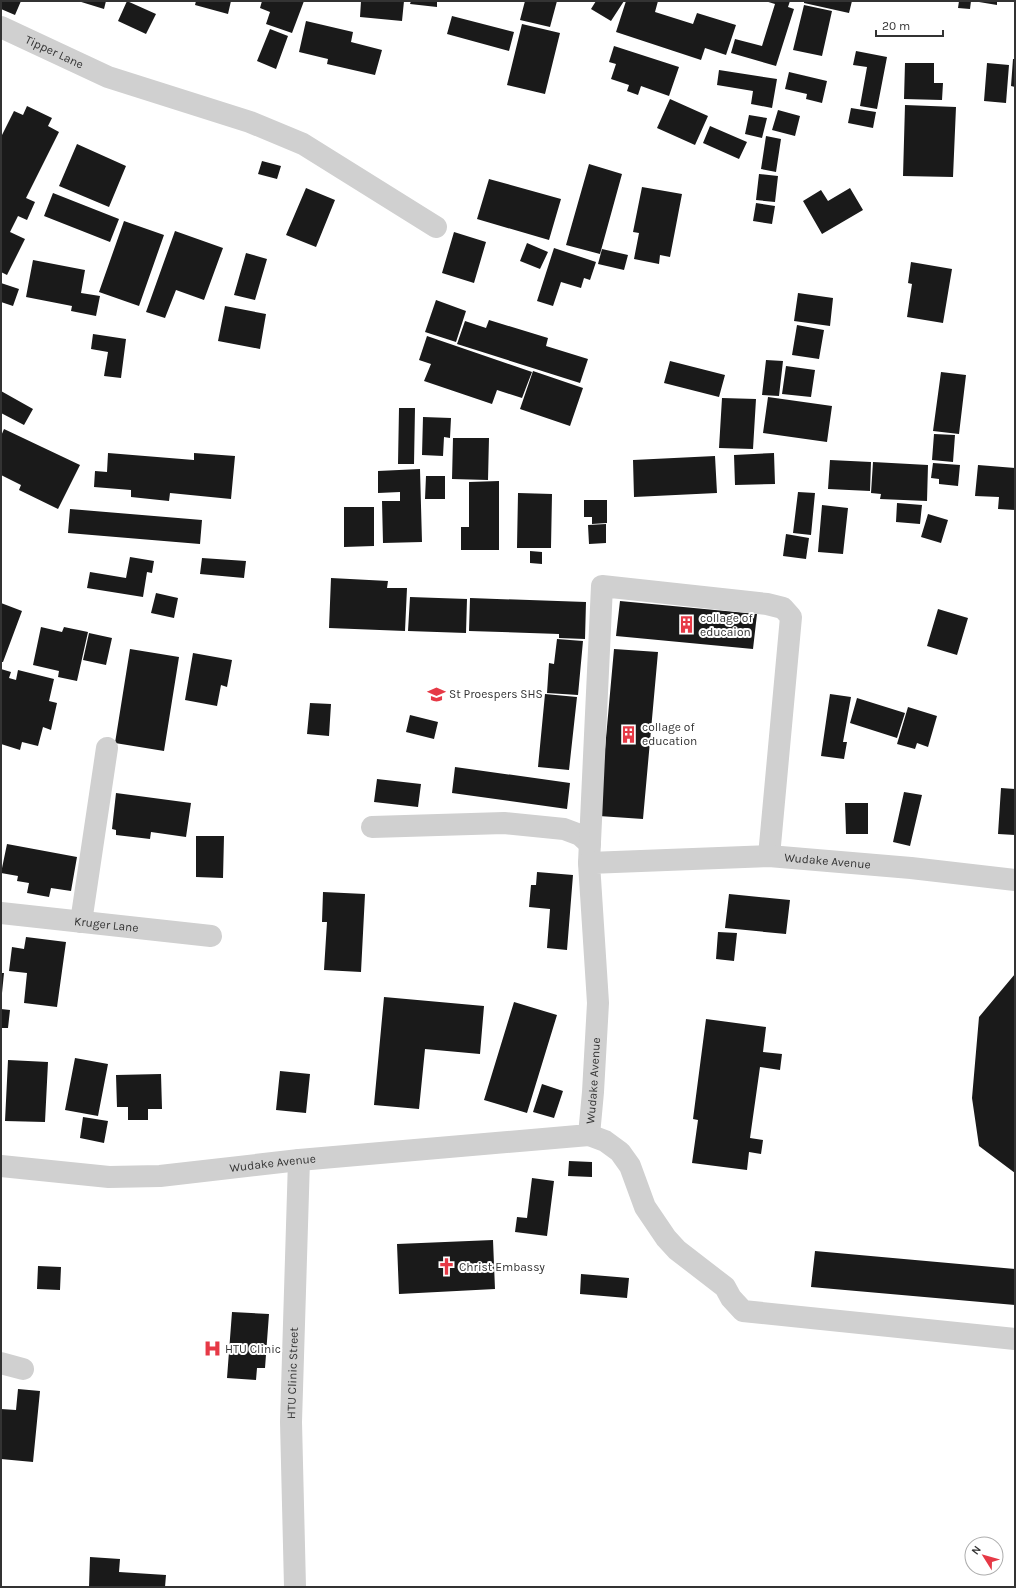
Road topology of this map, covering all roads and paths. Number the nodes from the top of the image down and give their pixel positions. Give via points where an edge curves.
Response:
1 (1, 27) edge
2 (436, 227) dead end
3 (107, 748) dead end
4 (372, 827) dead end
5 (589, 854) junction
6 (769, 856) junction
7 (1015, 880) edge
8 (1, 913) edge
9 (81, 922) junction
10 (211, 936) dead end
11 (589, 1135) junction
12 (299, 1160) junction
13 (1, 1166) edge
14 (1015, 1340) edge
15 (1, 1363) edge
16 (23, 1369) dead end
17 (295, 1587) edge

1 - 2 street, Tipper Lane via 108,77 250,122 303,144
3 - 9 street
4 - 5 street via 504,823 564,829 580,835
5 - 6 street, Wudake Avenue
5 - 6 street via 602,586 767,604 783,608 791,617
5 - 11 street, Wudake Avenue via 598,1004
6 - 7 street, Wudake Avenue via 903,867
8 - 9 street, Kruger Lane
9 - 10 street, Kruger Lane
11 - 12 street, Wudake Avenue
11 - 14 street via 605,1141 620,1152 630,1166 645,1207 666,1238 677,1250 725,1288 742,1311
12 - 13 street, Wudake Avenue via 160,1176 110,1177
12 - 17 street, HTU Clinic Street via 291,1422
15 - 16 street

